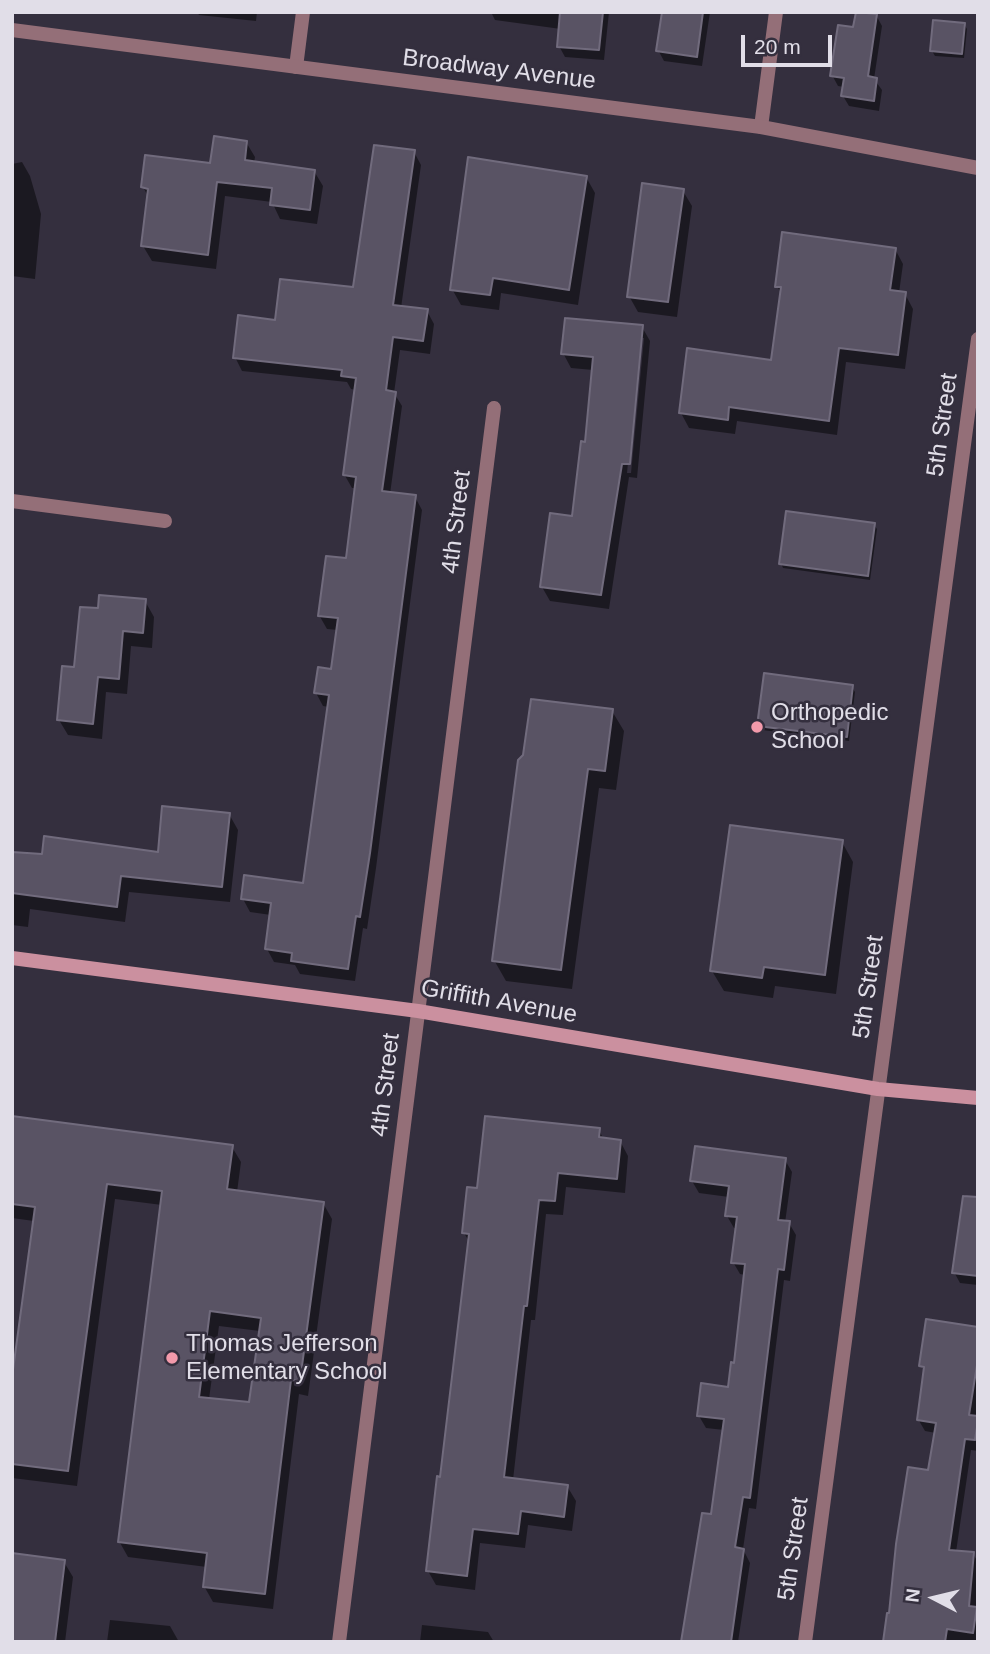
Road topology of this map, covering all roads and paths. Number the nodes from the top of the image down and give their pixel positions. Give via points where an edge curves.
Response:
1 (303, 12) edge
2 (776, 12) edge
3 (12, 30) edge
4 (296, 67) junction
5 (761, 127) junction
6 (978, 168) edge
7 (978, 339) edge
8 (494, 408) dead end
9 (12, 501) edge
10 (165, 521) dead end
11 (12, 958) edge
12 (418, 1011) junction
13 (878, 1090) junction
14 (978, 1098) edge
15 (339, 1642) edge
16 (805, 1642) edge

1 - 4 street
2 - 5 street
3 - 4 street, Broadway Avenue
4 - 5 street, Broadway Avenue
5 - 6 street, Broadway Avenue
7 - 13 street, 5th Street
8 - 12 street, 4th Street
9 - 10 street
11 - 12 main road, Griffith Avenue
12 - 13 main road, Griffith Avenue
12 - 15 street, 4th Street
13 - 14 main road, Griffith Avenue
13 - 16 street, 5th Street

